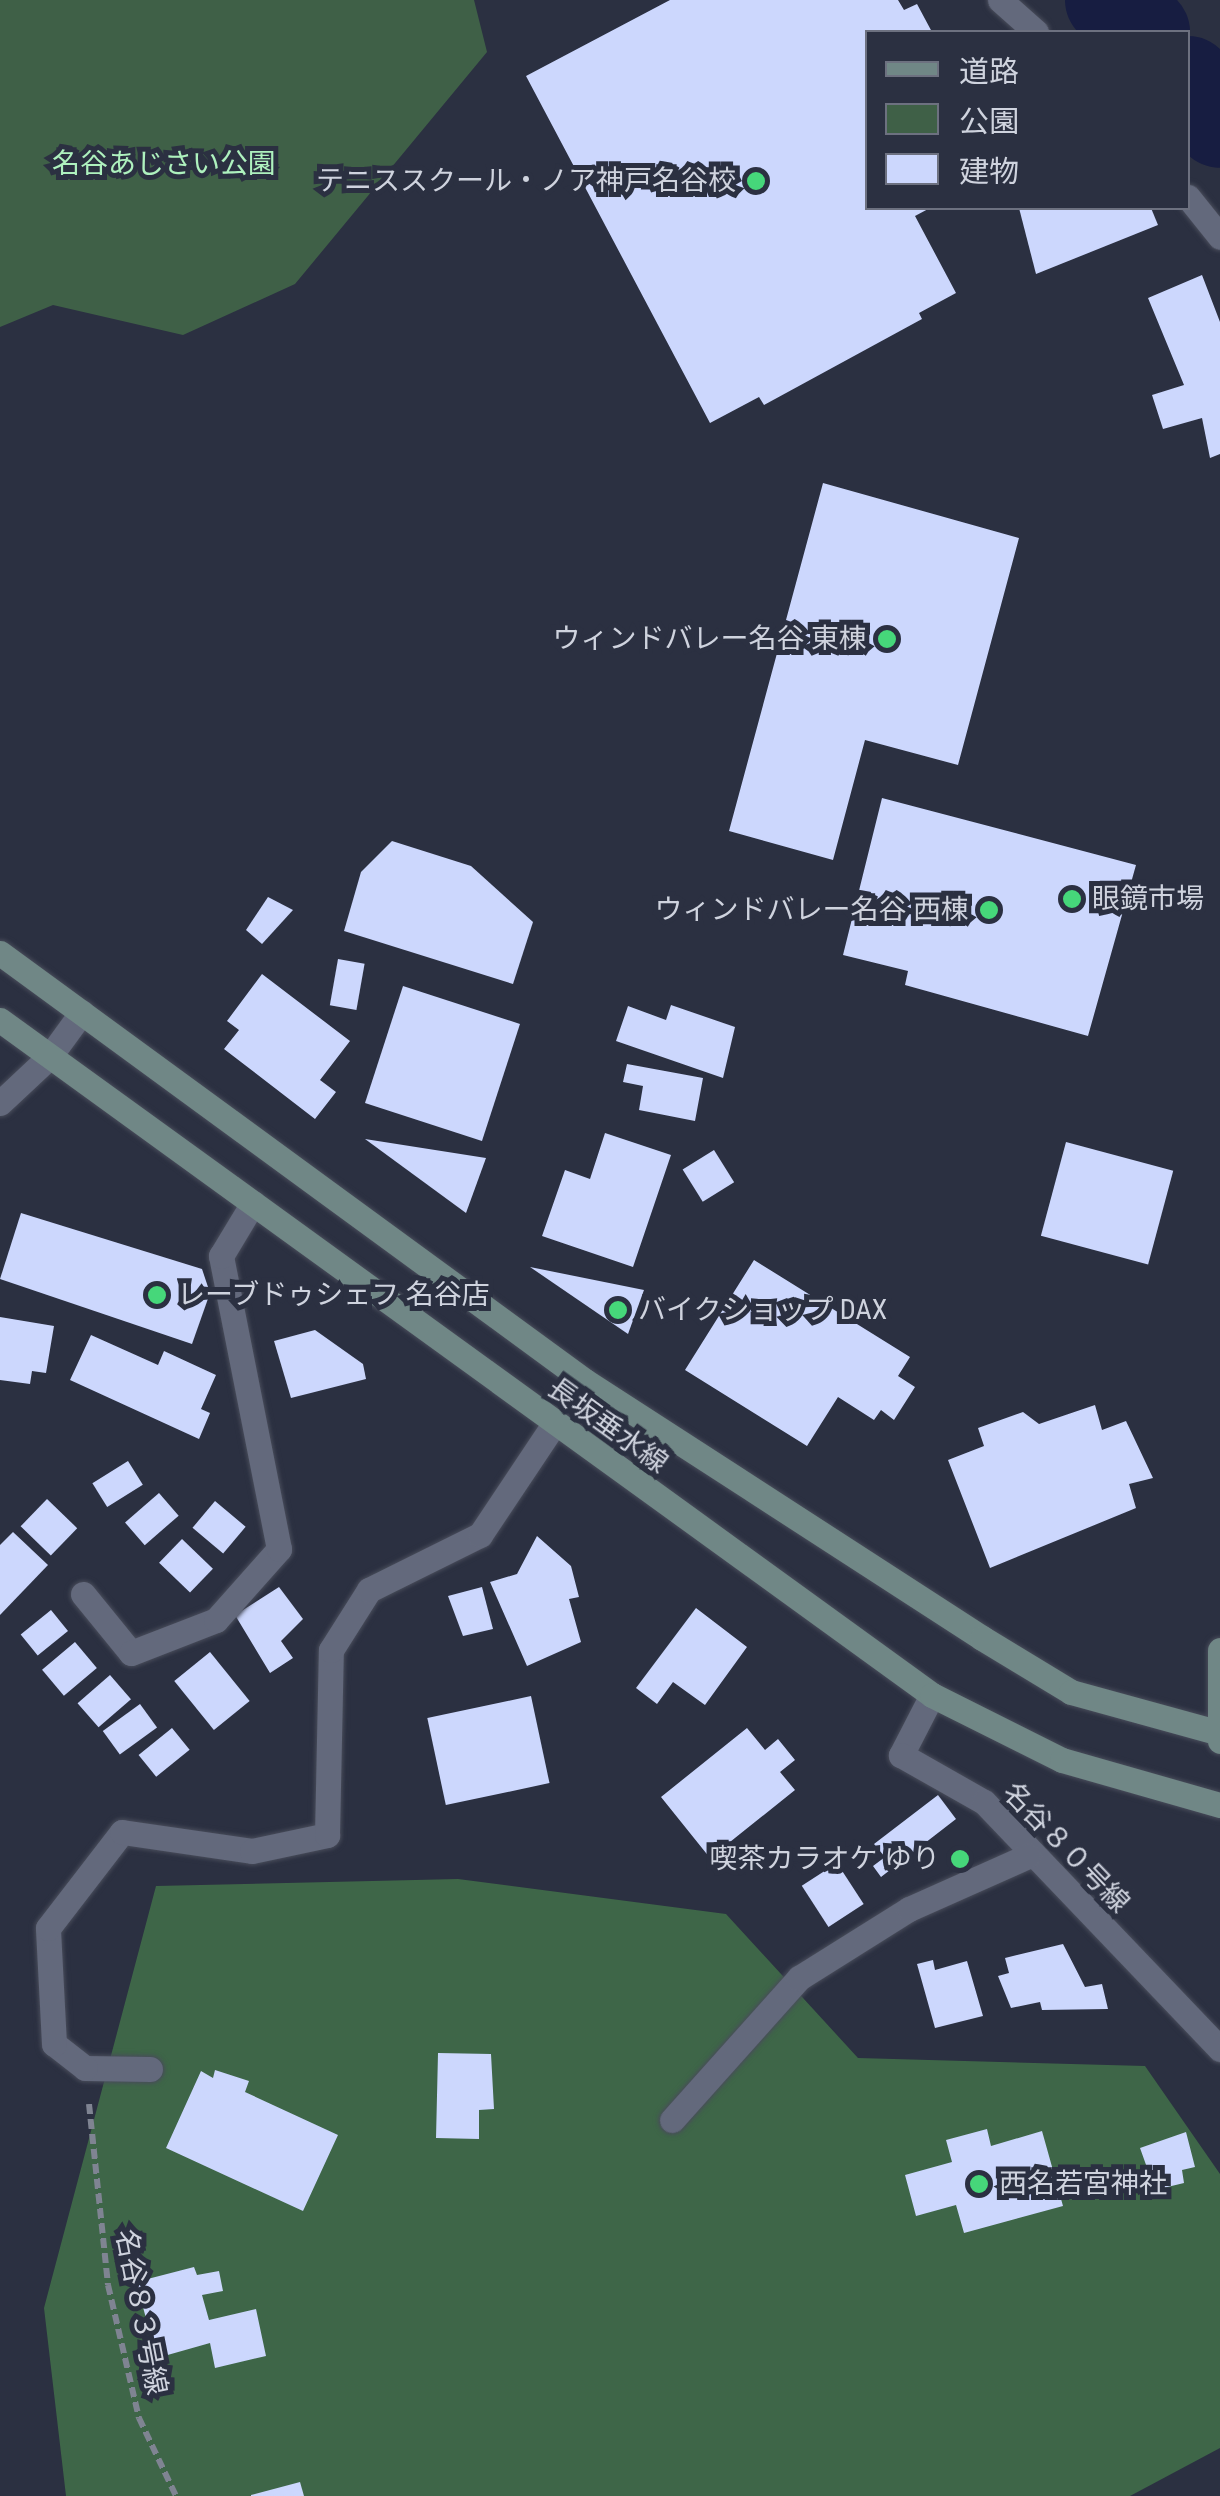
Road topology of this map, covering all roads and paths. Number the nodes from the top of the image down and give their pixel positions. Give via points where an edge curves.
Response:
1 (1000, 0) edge
2 (1034, 30) edge
3 (1190, 200) edge
4 (1220, 236) edge
5 (0, 952) edge
6 (82, 1012) junction
7 (0, 1020) edge
8 (50, 1056) junction
9 (0, 1104) edge
10 (253, 1203) junction
11 (554, 1424) junction
12 (83, 1594) dead end
13 (1220, 1650) edge
14 (932, 1695) junction
15 (1219, 1733) edge
16 (1220, 1741) edge
17 (1220, 1805) edge
18 (1028, 1856) junction
19 (1220, 2050) edge
20 (85, 2068) junction
21 (150, 2069) dead end
22 (672, 2120) dead end
23 (176, 2496) edge

1 - 2 street
3 - 4 street
5 - 6 main road, 長坂垂水線
6 - 8 street
6 - 15 main road, 長坂垂水線 via 585,1380 982,1638 1072,1692
7 - 8 main road, 長坂垂水線
8 - 9 street
8 - 10 main road, 長坂垂水線
10 - 11 main road, 長坂垂水線
10 - 12 street via 222,1256 279,1548 216,1620 131,1653
11 - 14 main road, 長坂垂水線
11 - 20 street via 480,1534 368,1590 332,1650 327,1835 252,1851 122,1832 48,1928 54,2044
13 - 15 main road
14 - 17 main road, 長坂垂水線 via 1062,1760
14 - 18 street, 名谷８０号線 via 901,1755 984,1802
15 - 16 main road
18 - 19 street, 名谷８０号線
18 - 22 street via 909,1909 800,1978
20 - 21 street
20 - 23 path, 名谷８３号線 via 108,2286 139,2418

